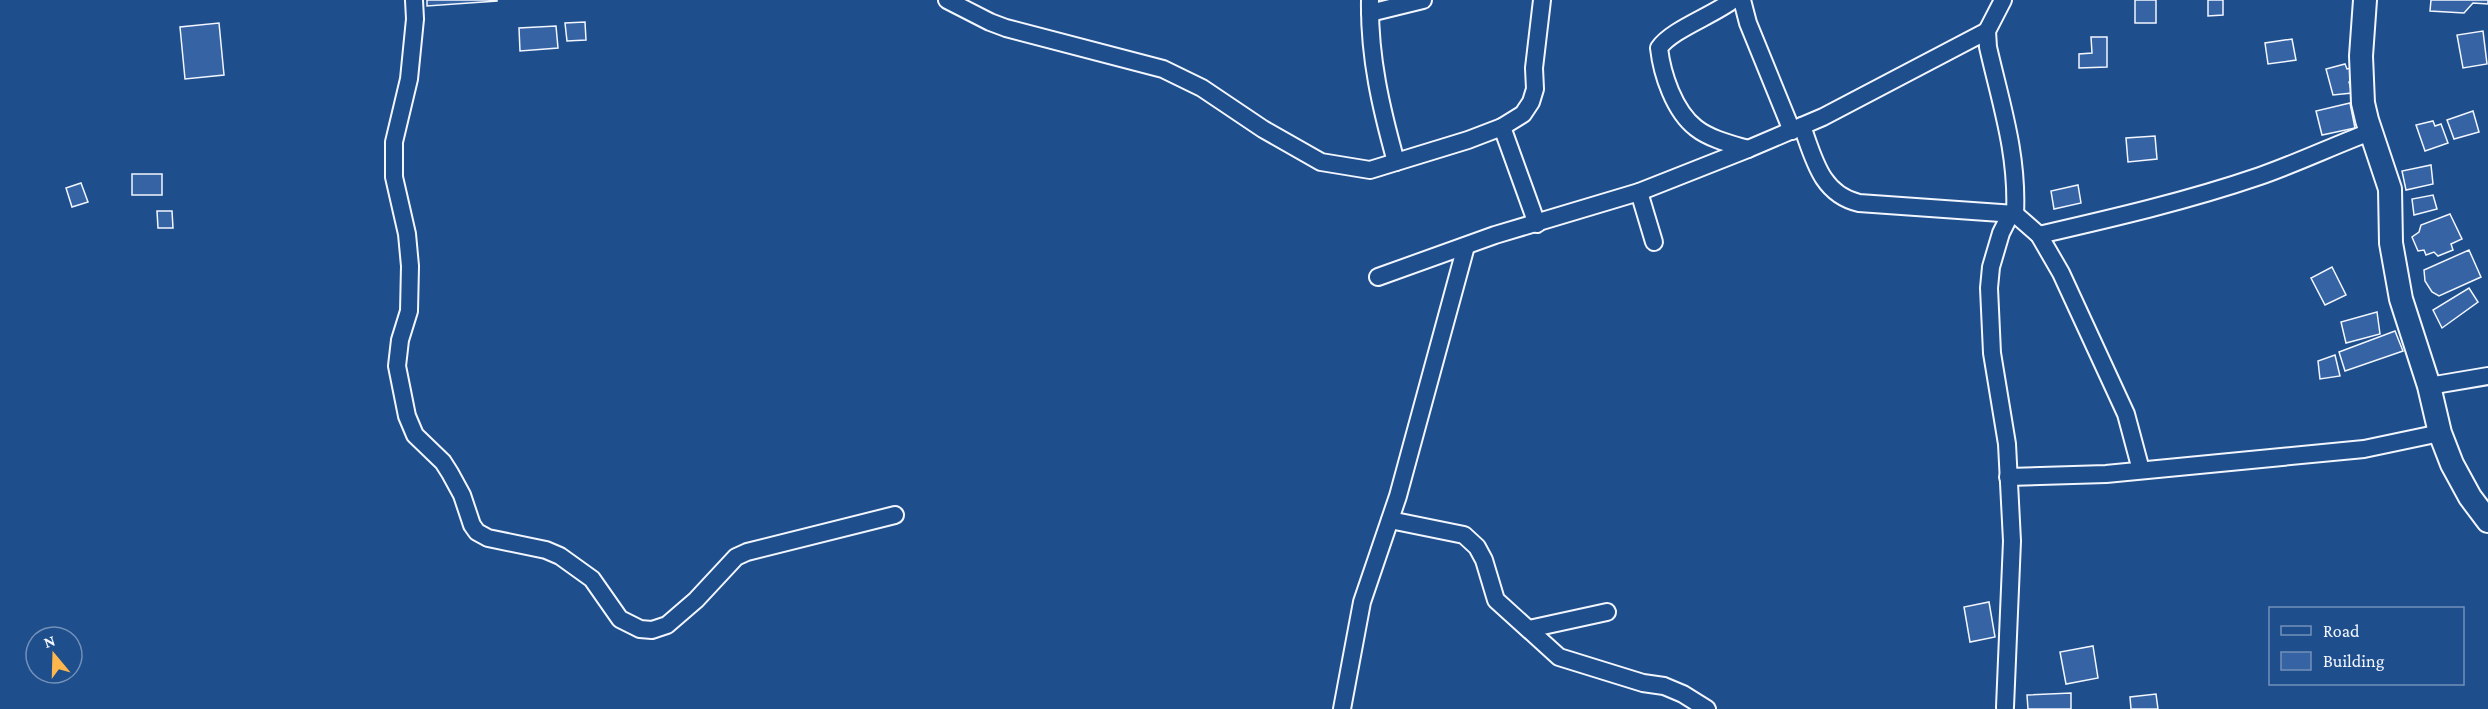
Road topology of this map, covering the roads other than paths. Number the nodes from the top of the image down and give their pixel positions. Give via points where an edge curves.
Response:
1 (414, 0) edge
2 (947, 0) edge
3 (1423, 0) edge
4 (1542, 0) edge
5 (1733, 0) edge
6 (1742, 0) edge
7 (2003, 0) edge
8 (2366, 0) edge
9 (1370, 6) edge
10 (1987, 31) junction
11 (1502, 127) junction
12 (1797, 129) junction
13 (2370, 132) junction
14 (1748, 149) junction
15 (1396, 162) junction
16 (1639, 192) junction
17 (2015, 214) junction
18 (1537, 224) junction
19 (2038, 235) junction
20 (1654, 242) dead end
21 (1466, 246) junction
22 (1378, 277) dead end
23 (2488, 376) edge
24 (2429, 386) junction
25 (2440, 433) junction
26 (2140, 470) junction
27 (2008, 477) junction
28 (895, 515) dead end
29 (1390, 520) junction
30 (2488, 521) edge
31 (1606, 612) dead end
32 (1529, 629) junction
33 (2005, 707) dead end
34 (1342, 709) edge
35 (1707, 709) edge

1 - 28 street via 409,79 394,142 394,177 410,266 409,311 397,353 398,377 414,435 450,473 474,529 488,538 560,556 592,579 620,619 652,630 667,625 736,557
2 - 15 street via 990,22 1163,69 1202,88 1321,162 1361,171
3 - 9 street
4 - 11 street via 1531,102 1522,114
5 - 14 street via 1669,37 1659,48 1669,86 1687,119 1707,134
6 - 12 street via 1748,23
7 - 10 street
8 - 13 street via 2361,78
9 - 15 street via 1373,70
10 - 12 street
10 - 17 street via 2013,150
11 - 15 street
11 - 18 street
12 - 14 street
12 - 17 street via 1828,185 1846,200
13 - 19 street via 2193,197
13 - 24 street via 2390,189 2391,243 2401,299
14 - 16 street
16 - 18 street
16 - 20 street
17 - 19 street
17 - 27 street via 2001,233 1989,288 1989,329 2007,444
18 - 21 street
19 - 26 street via 2061,273 2126,414
21 - 22 street
21 - 29 street
23 - 24 street
24 - 25 street
25 - 26 street via 2364,449
25 - 30 street via 2452,464
26 - 27 street
27 - 33 street via 2012,541
29 - 32 street via 1464,535 1484,560 1496,600
29 - 34 street via 1362,602
31 - 32 street
32 - 35 street via 1559,657 1664,686

